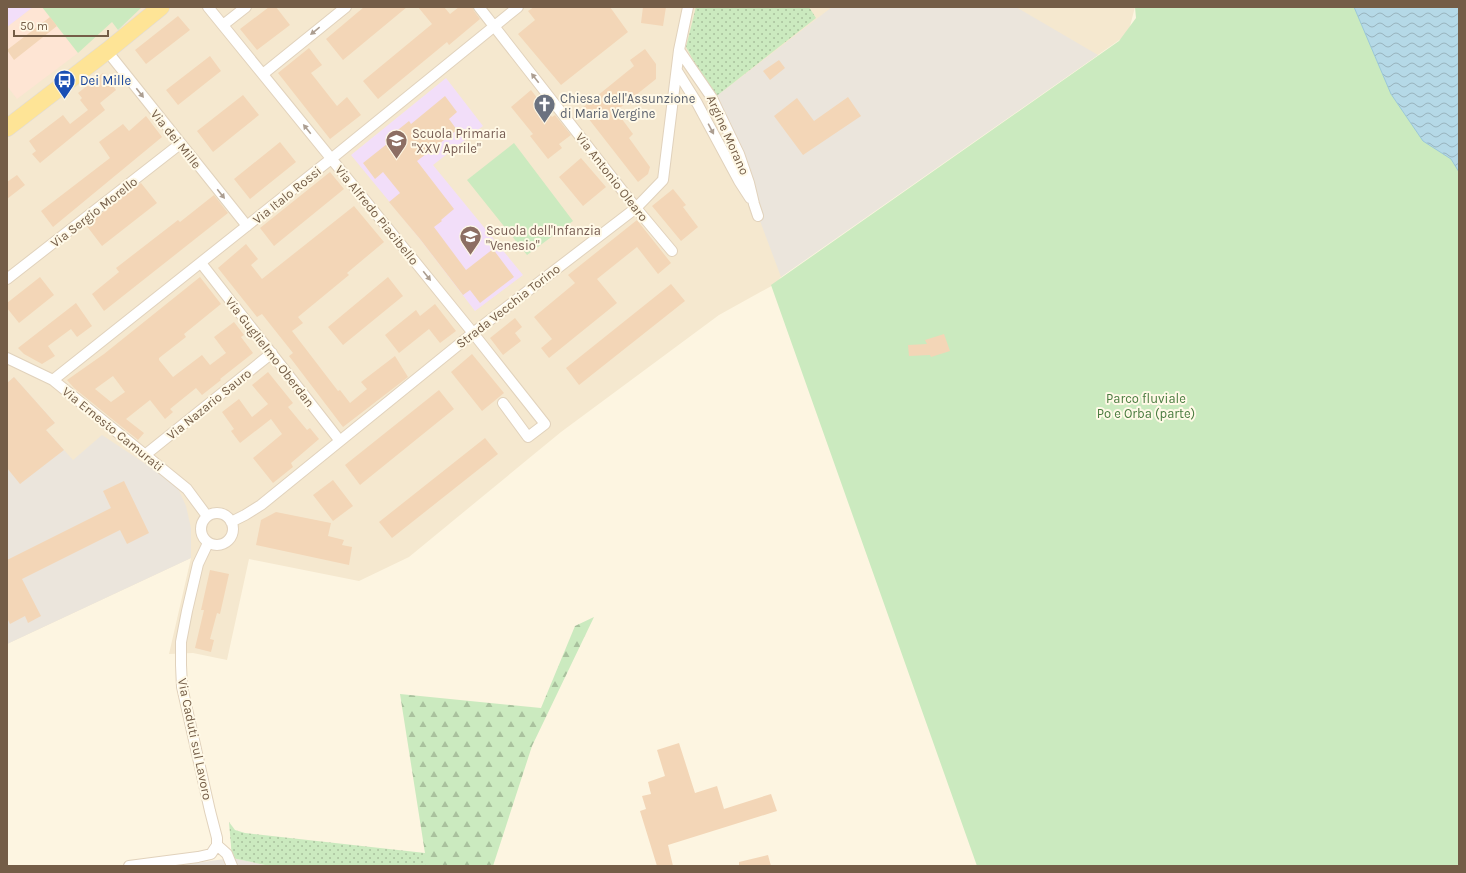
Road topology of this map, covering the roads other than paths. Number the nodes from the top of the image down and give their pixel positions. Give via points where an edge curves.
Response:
1 (161, 7) edge
2 (208, 7) edge
3 (246, 7) edge
4 (346, 7) edge
5 (479, 7) edge
6 (518, 7) edge
7 (688, 7) edge
8 (223, 25) junction
9 (494, 26) junction
10 (679, 50) junction
11 (107, 52) junction
12 (677, 71) junction
13 (263, 74) junction
14 (7, 128) edge
15 (180, 144) junction
16 (331, 159) junction
17 (754, 204) junction
18 (636, 208) junction
19 (758, 216) dead end
20 (247, 226) junction
21 (672, 251) dead end
22 (201, 263) junction
23 (7, 279) edge
24 (473, 333) junction
25 (272, 353) junction
26 (7, 358) edge
27 (54, 380) junction
28 (503, 403) dead end
29 (340, 441) junction
30 (146, 455) junction
31 (207, 516) junction
32 (232, 522) junction
33 (208, 543) junction
34 (217, 845) junction
35 (130, 866) edge
36 (232, 866) edge

1 - 11 main road
2 - 8 street, Via Alfredo Piacibello
3 - 8 street
4 -> 13 street
5 - 9 street, Via Antonio Olearo
6 - 9 street, Via Italo Rossi
7 - 10 street, Strada Vecchia Torino
8 - 13 street, Via Alfredo Piacibello
9 - 16 street, Via Italo Rossi
18 -> 9 street, Via Antonio Olearo
10 - 12 street, Strada Vecchia Torino
10 - 17 street, Argine Morano via 712,98 738,154
11 - 14 main road
11 -> 15 street, Via dei Mille
12 -> 17 street, Argine Morano
12 - 18 street, Strada Vecchia Torino via 663,180
16 -> 13 street, Via Alfredo Piacibello
15 -> 20 street, Via dei Mille
15 - 23 street, Via Sergio Morello
16 - 20 street, Via Italo Rossi
16 -> 24 street, Via Alfredo Piacibello
17 - 19 street, Argine Morano
18 - 21 street, Via Antonio Olearo
18 - 24 street, Strada Vecchia Torino
20 - 22 street, Via Italo Rossi
22 - 25 street, Via Guglielmo Oberdan
22 - 27 street, Via Italo Rossi
24 - 28 street, Via Alfredo Piacibello via 545,424 528,437
24 - 29 street, Strada Vecchia Torino
25 - 29 street, Via Guglielmo Oberdan
25 - 30 street, Via Nazario Sauro
26 - 27 street, Via Ernesto Camurati
27 - 30 street, Via Ernesto Camurati
29 - 32 street, Strada Vecchia Torino via 261,505
30 - 31 street, Via Ernesto Camurati via 187,489
31 - 32 street via 221,513
31 - 33 street via 200,530
32 - 33 street via 233,532 228,541 218,546
33 - 34 street, Via Caduti sul Lavoro via 198,564 187,611 181,642 181,665 182,687
34 - 35 street via 211,854
34 - 36 street via 227,854

